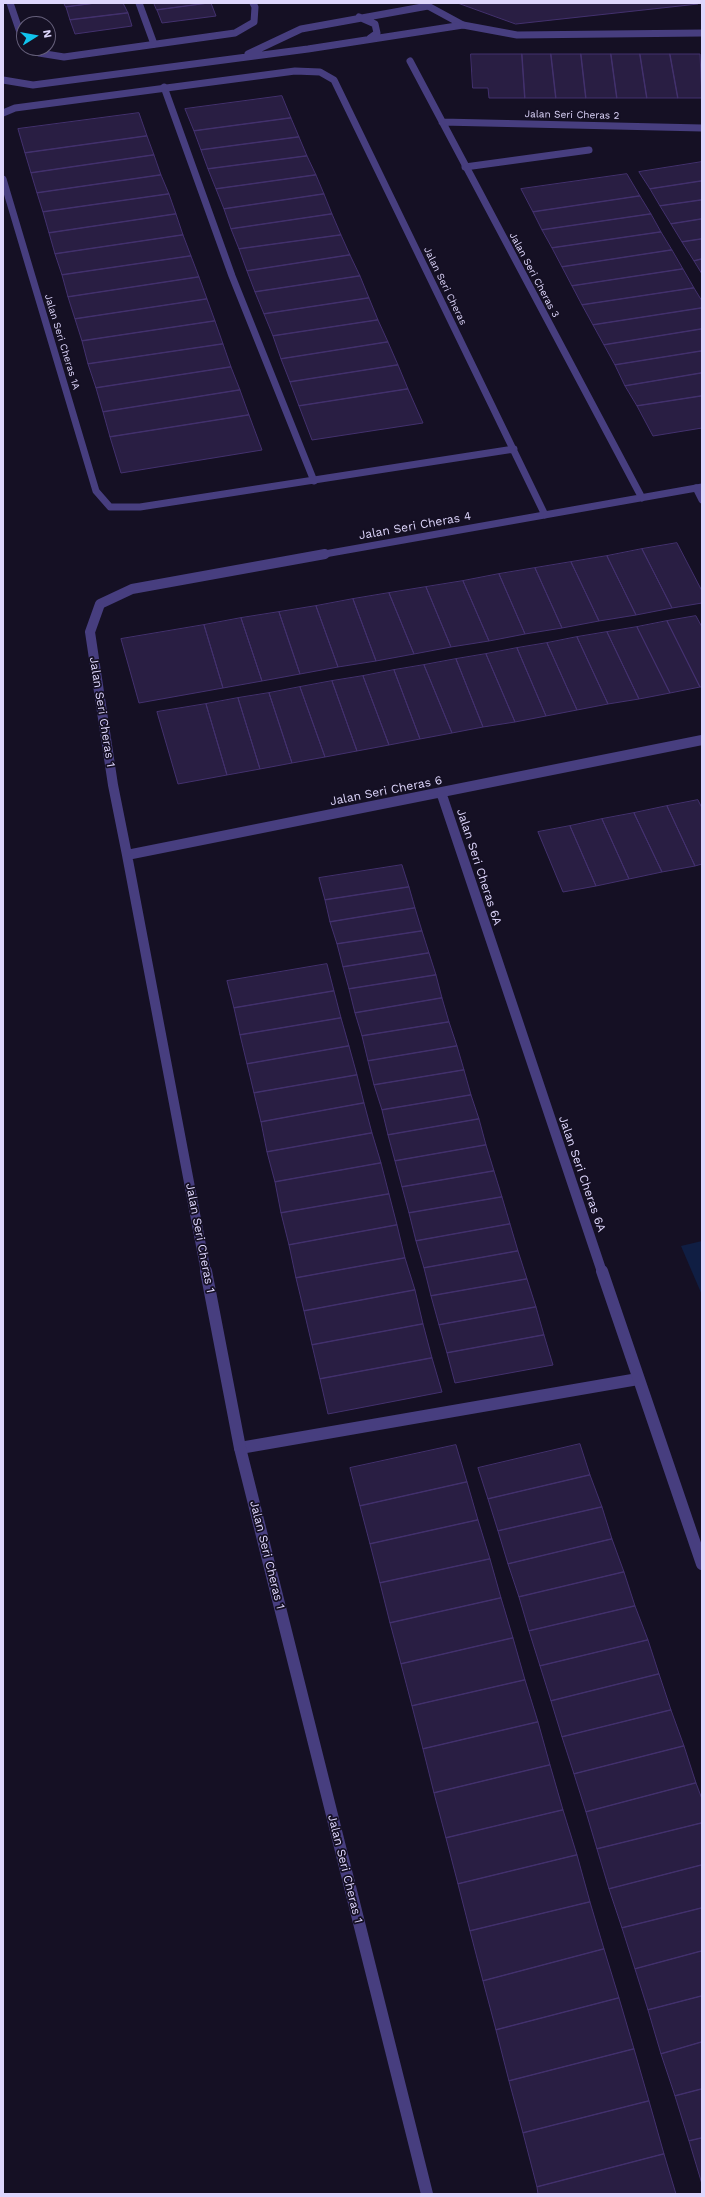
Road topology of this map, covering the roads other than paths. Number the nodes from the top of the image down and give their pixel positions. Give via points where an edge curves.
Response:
1 (10, 3) edge
2 (139, 3) edge
3 (253, 3) edge
4 (427, 5) edge
5 (358, 17) junction
6 (16, 21) edge
7 (463, 25) junction
8 (702, 33) edge
9 (370, 38) junction
10 (154, 44) junction
11 (56, 56) edge
12 (240, 57) junction
13 (410, 61) dead end
14 (3, 80) edge
15 (164, 87) junction
16 (3, 112) edge
17 (442, 122) junction
18 (702, 128) edge
19 (589, 150) dead end
20 (465, 167) junction
21 (3, 179) edge
22 (514, 450) junction
23 (314, 481) junction
24 (699, 488) edge
25 (642, 498) junction
26 (702, 500) edge
27 (545, 515) junction
28 (132, 589) joint
29 (702, 740) edge
30 (441, 792) junction
31 (128, 855) junction
32 (638, 1379) junction
33 (240, 1448) junction
34 (702, 1564) edge
35 (427, 2194) edge

1 - 6 street
2 - 10 street
3 - 10 street via 254,22 235,33
4 - 5 street
4 - 7 street
5 - 9 street via 375,24 377,33
5 - 12 street via 301,29
7 - 8 street via 517,35
7 - 9 street
9 - 12 street
10 - 11 street via 64,57
12 - 14 street via 33,85
13 - 17 street, Jalan Seri Cheras 3
15 - 16 street via 15,108
15 - 22 street, Jalan Seri Cheras via 295,71 320,72 334,80
15 - 23 street via 232,276
17 - 18 street, Jalan Seri Cheras 2
17 - 20 street, Jalan Seri Cheras 3
19 - 20 street
20 - 25 street, Jalan Seri Cheras 3
21 - 23 street, Jalan Seri Cheras 1A via 96,491 110,507 140,507
22 - 23 street
22 - 27 street, Jalan Seri Cheras
24 - 25 street, Jalan Seri Cheras 4
24 - 26 street
25 - 27 street, Jalan Seri Cheras 4
27 - 28 street, Jalan Seri Cheras 4
28 - 31 street, Jalan Seri Cheras 1 via 100,604 90,632 114,785
29 - 30 street, Jalan Seri Cheras 6
30 - 31 street, Jalan Seri Cheras 6
30 - 32 street, Jalan Seri Cheras 6A
31 - 33 street, Jalan Seri Cheras 1
32 - 33 street
32 - 34 street, Jalan Seri Cheras 6A
33 - 35 street, Jalan Seri Cheras 1

